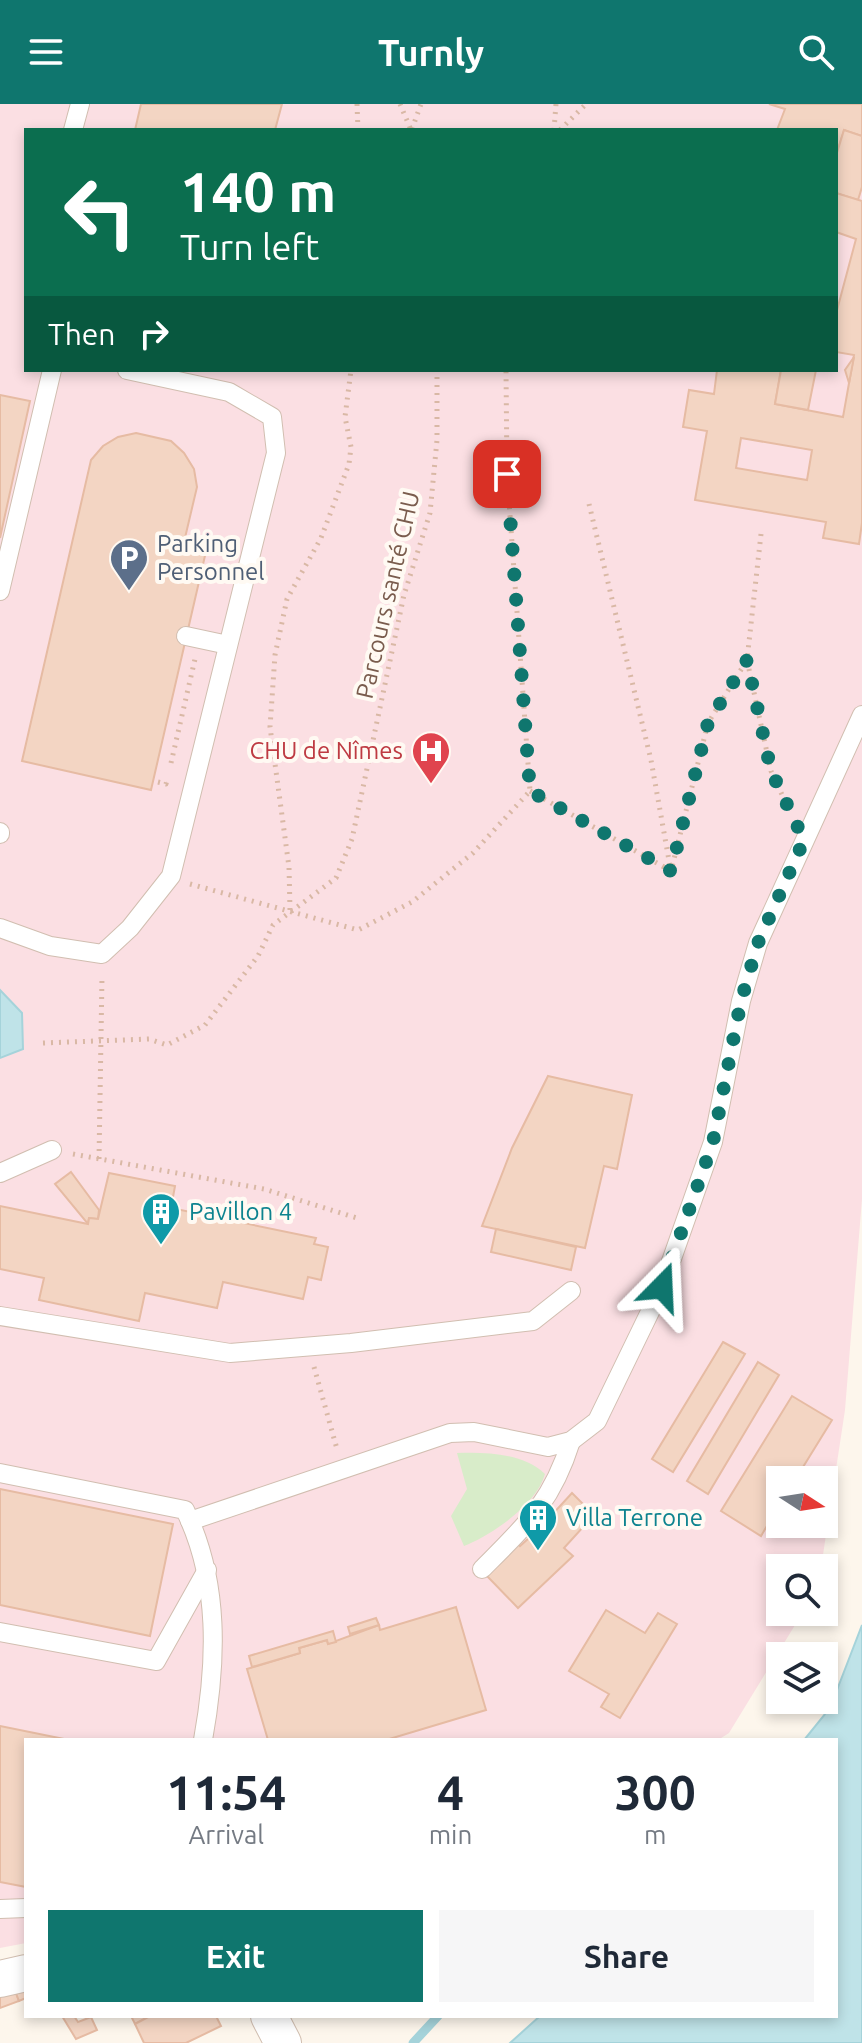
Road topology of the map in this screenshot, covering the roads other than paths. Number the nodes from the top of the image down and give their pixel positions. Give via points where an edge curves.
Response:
1 (80, 104) edge
2 (74, 128) edge
3 (52, 372) edge
4 (136, 372) edge
5 (0, 591) edge
6 (193, 638) road end
7 (228, 645) junction
8 (862, 715) edge
9 (0, 928) edge
10 (52, 1150) road end
11 (0, 1173) edge
12 (571, 1291) dead end
13 (0, 1316) edge
14 (571, 1441) junction
15 (0, 1473) edge
16 (190, 1521) junction
17 (482, 1569) dead end
18 (207, 1570) junction
19 (0, 1632) edge
20 (203, 1738) edge
21 (24, 1908) edge
22 (0, 1909) edge
23 (24, 1973) edge
24 (0, 1979) edge
25 (270, 2018) edge
26 (283, 2043) edge

1 - 2 lane
3 - 5 lane
4 - 7 lane via 229,392 272,417 276,453
6 - 7 lane
7 - 9 lane via 171,876 130,928 102,954 50,946
8 - 14 lane via 758,943 713,1142 662,1287 597,1421
10 - 11 lane
12 - 13 lane via 533,1321 230,1353
14 - 16 lane via 548,1447 474,1432 450,1433
14 - 17 lane via 560,1477 536,1514
15 - 16 lane via 185,1510
16 - 18 lane
18 - 19 lane via 156,1661
18 - 20 lane via 212,1677
21 - 22 lane
23 - 24 street
25 - 26 street

